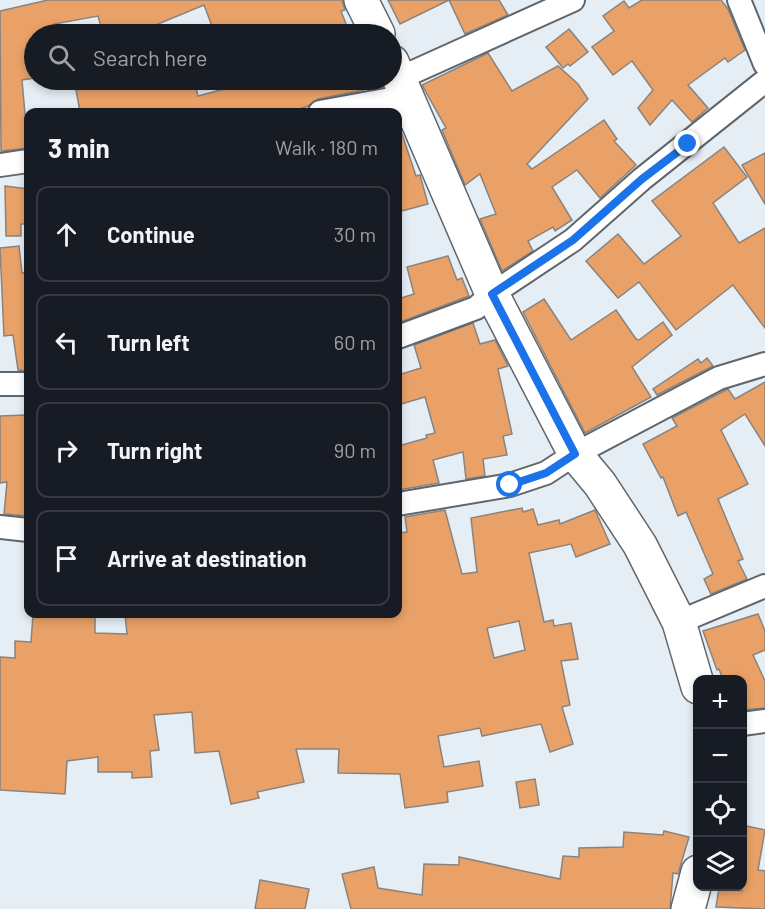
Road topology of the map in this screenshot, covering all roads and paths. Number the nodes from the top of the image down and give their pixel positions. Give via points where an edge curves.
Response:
1 (361, 0) edge
2 (573, 0) edge
3 (740, 0) edge
4 (373, 24) edge
5 (765, 64) edge
6 (402, 77) edge
7 (765, 81) edge
8 (402, 85) edge
9 (371, 90) edge
10 (329, 108) edge
11 (24, 162) edge
12 (0, 165) edge
13 (492, 294) junction
14 (402, 336) edge
15 (765, 364) edge
16 (0, 384) edge
17 (24, 384) edge
18 (575, 454) junction
19 (402, 503) edge
20 (0, 527) edge
21 (24, 530) edge
22 (765, 586) edge
23 (679, 622) junction
24 (694, 675) edge
25 (765, 721) edge
26 (747, 723) edge
27 (693, 890) edge
28 (688, 909) edge

1 - 4 street
2 - 6 street
3 - 5 street
7 - 13 street via 573,240
8 - 13 street
9 - 10 street
11 - 12 street
13 - 14 street via 476,308
13 - 18 street
15 - 18 street via 719,378
16 - 17 street
18 - 19 street via 546,473 510,485
18 - 23 street via 640,545
20 - 21 street
22 - 23 street
23 - 24 street
25 - 26 street
27 - 28 street

